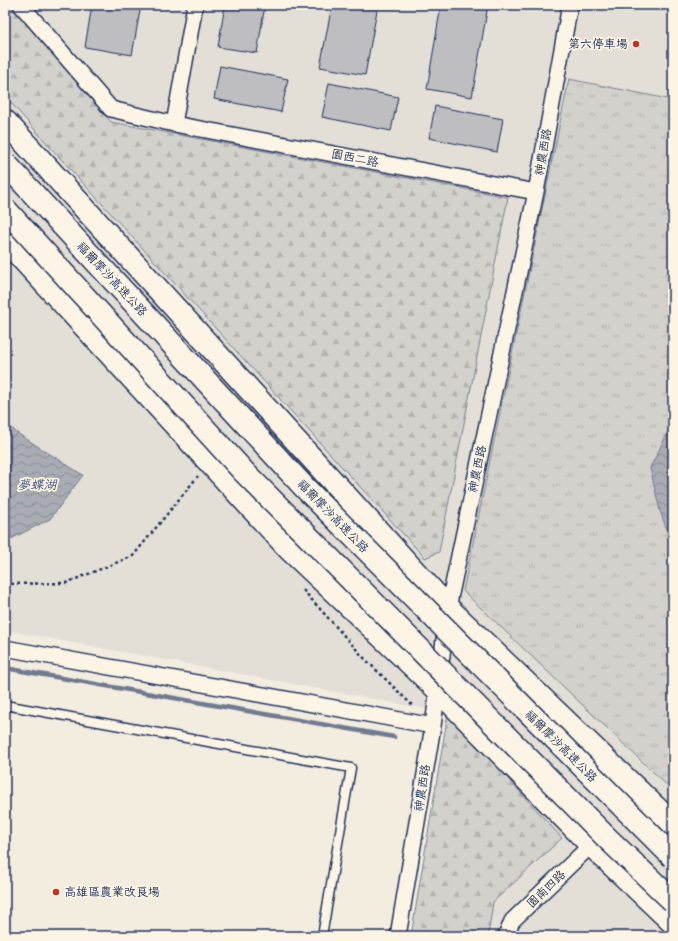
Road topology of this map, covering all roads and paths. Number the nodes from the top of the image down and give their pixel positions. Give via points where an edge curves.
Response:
1 (21, 5) edge
2 (195, 5) edge
3 (570, 5) edge
4 (5, 121) edge
5 (174, 124) junction
6 (5, 164) edge
7 (536, 192) junction
8 (5, 209) edge
9 (5, 240) edge
10 (198, 475) dead end
11 (5, 584) edge
12 (448, 608) junction
13 (5, 648) edge
14 (437, 689) junction
15 (5, 705) edge
16 (433, 726) junction
17 (673, 824) edge
18 (591, 845) junction
19 (673, 857) edge
20 (673, 901) edge
21 (673, 923) edge
22 (322, 936) edge
23 (398, 936) edge
24 (506, 936) edge

1 - 5 street, 園西二路 via 111,109
2 - 5 street
3 - 7 street, 神農西路
4 - 12 main road
5 - 7 street, 園西二路
6 - 19 main road, 福爾摩沙高速公路, bridge via 306,489
7 - 12 street, 神農西路
8 - 20 main road, bridge via 244,472 607,838
9 - 14 main road via 290,550
10 - 11 path via 133,556 66,583
12 - 14 street, 神農西路
12 - 17 main road
13 - 16 street
14 - 16 street, 神農西路
14 - 18 main road
15 - 22 lane via 351,768
16 - 23 street, 神農西路
18 - 21 main road
18 - 24 street, 園南四路 via 512,921

